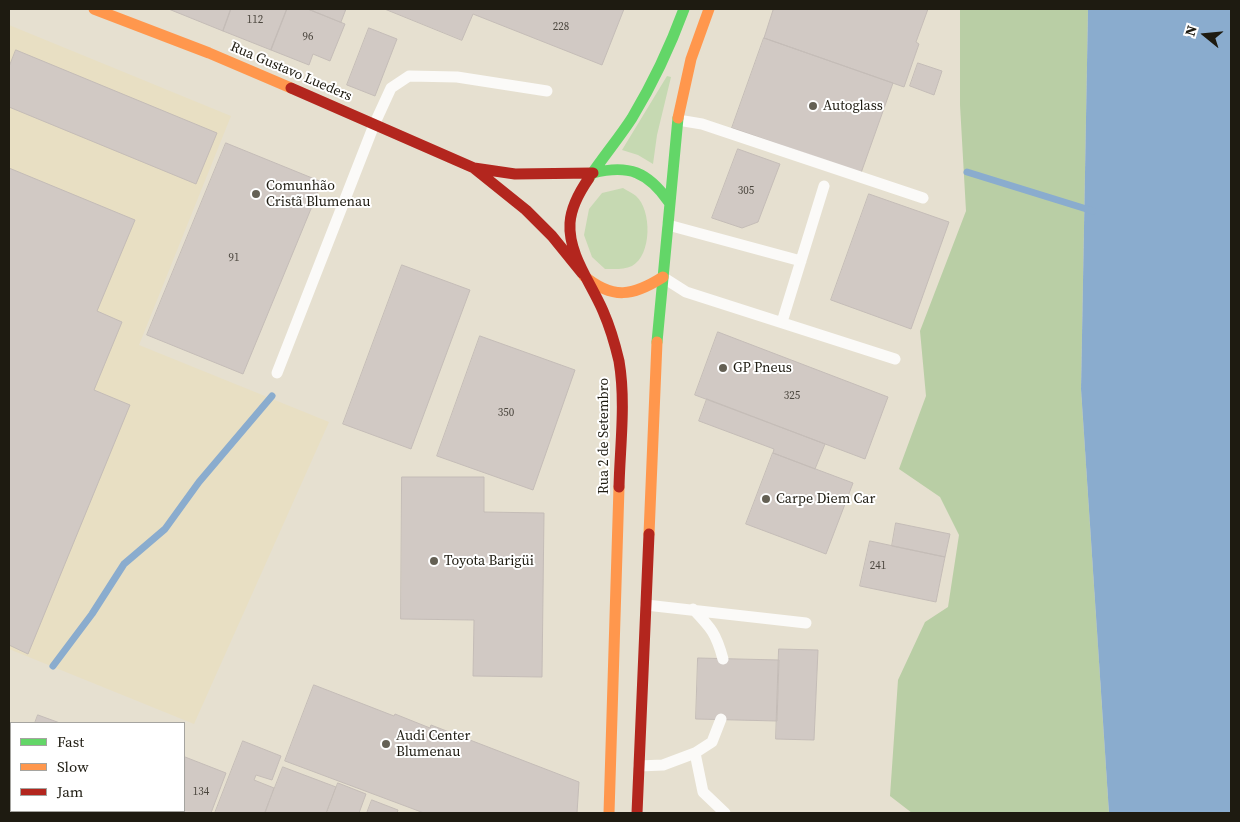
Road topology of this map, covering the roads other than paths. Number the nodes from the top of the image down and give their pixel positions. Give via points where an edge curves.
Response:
1 (94, 9) edge
2 (684, 9) edge
3 (709, 9) edge
4 (547, 91) dead end
5 (678, 120) junction
6 (374, 124) junction
7 (474, 168) junction
8 (593, 173) junction
9 (824, 186) dead end
10 (923, 198) dead end
11 (669, 202) junction
12 (668, 225) junction
13 (801, 261) junction
14 (584, 276) junction
15 (663, 277) junction
16 (782, 322) junction
17 (895, 359) dead end
18 (277, 373) dead end
19 (646, 604) junction
20 (693, 609) junction
21 (806, 623) dead end
22 (723, 659) dead end
23 (721, 719) dead end
24 (695, 753) junction
25 (639, 766) junction
26 (609, 813) edge
27 (637, 813) edge
28 (725, 813) edge

1 - 6 main road, Rua Gustavo Lueders via 208,53
2 - 8 main road, Rua 2 de Setembro via 651,85
3 - 5 main road via 691,59
4 - 6 lane via 457,77 409,76 391,88
5 - 10 lane via 702,124
5 - 11 main road
6 - 7 main road, Rua Gustavo Lueders
6 - 18 lane
7 - 8 main road, Rua Gustavo Lueders via 514,174
7 - 14 main road, Rua Gustavo Lueders via 526,210
8 - 11 main road via 618,168 643,174 663,191
8 - 14 main road, Rua 2 de Setembro via 578,197 570,222 572,244
9 - 13 lane
11 - 12 main road
12 - 13 lane
12 - 15 main road
13 - 16 lane
14 - 15 main road via 600,288 616,293 634,292
14 - 26 main road, Rua 2 de Setembro via 612,333 621,379
15 - 16 lane via 686,292
15 - 19 main road via 657,335
16 - 17 lane
19 - 20 lane
19 - 25 main road
20 - 21 lane
20 - 22 lane via 711,628
23 - 24 lane via 712,742
24 - 25 lane via 663,765
24 - 28 lane via 703,792
25 - 27 main road

